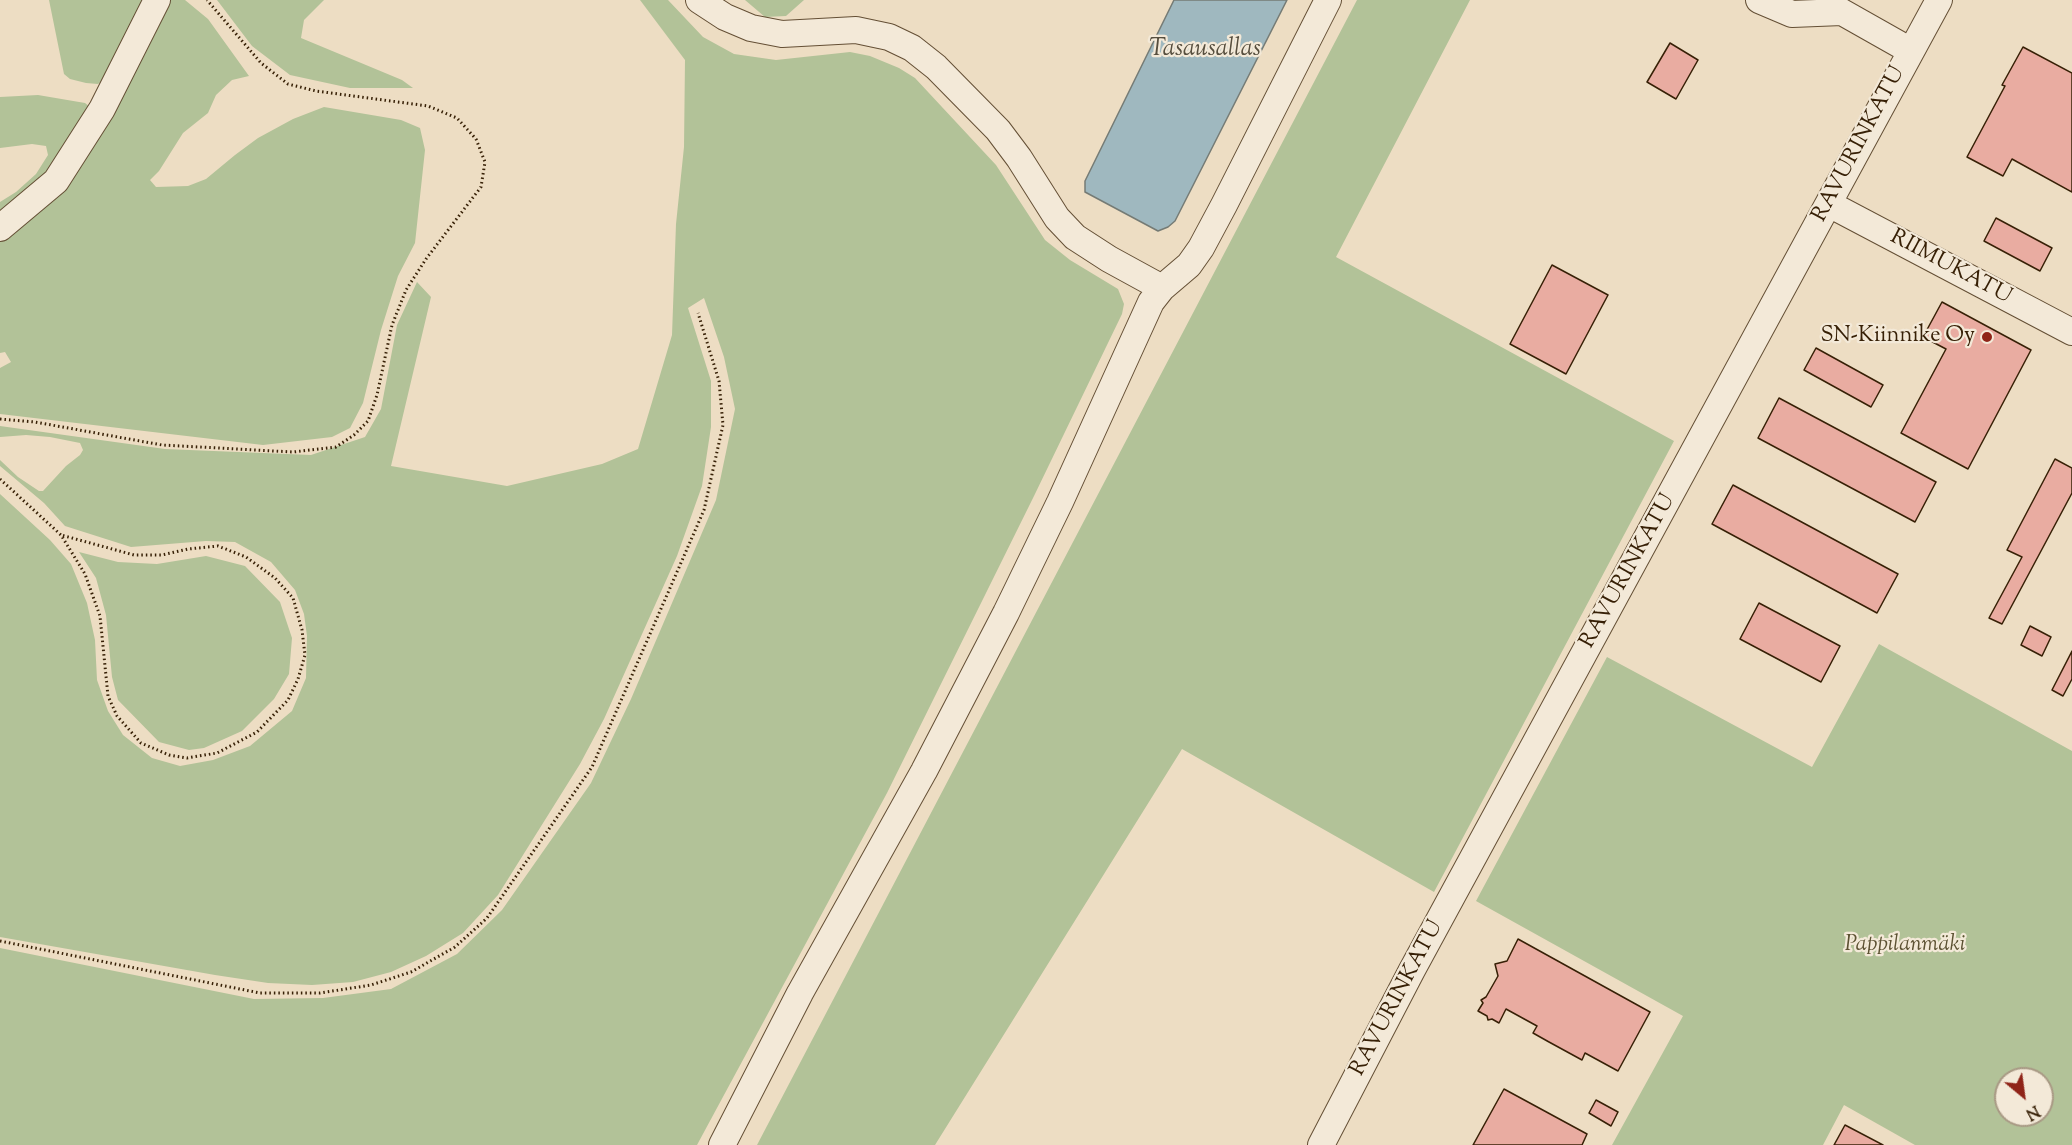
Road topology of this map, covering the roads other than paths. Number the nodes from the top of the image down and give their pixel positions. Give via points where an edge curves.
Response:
1 (157, 0) edge
2 (699, 0) edge
3 (1328, 0) edge
4 (1759, 0) edge
5 (1939, 0) edge
6 (1911, 51) junction
7 (1829, 204) junction
8 (0, 228) edge
9 (1162, 288) junction
10 (2072, 332) edge
11 (722, 1145) edge
12 (1321, 1145) edge

1 - 8 street via 102,109 56,182
2 - 9 street via 751,28 782,34 856,30 889,37 912,48 999,130 1057,218 1075,237
3 - 9 street via 1201,248 1189,265
4 - 6 street via 1792,14 1842,12
5 - 6 street, RAVURINKATU
6 - 7 street, RAVURINKATU
7 - 10 street, RIIMUKATU
7 - 12 street, RAVURINKATU via 1412,970
9 - 11 street via 1151,302 1006,613

